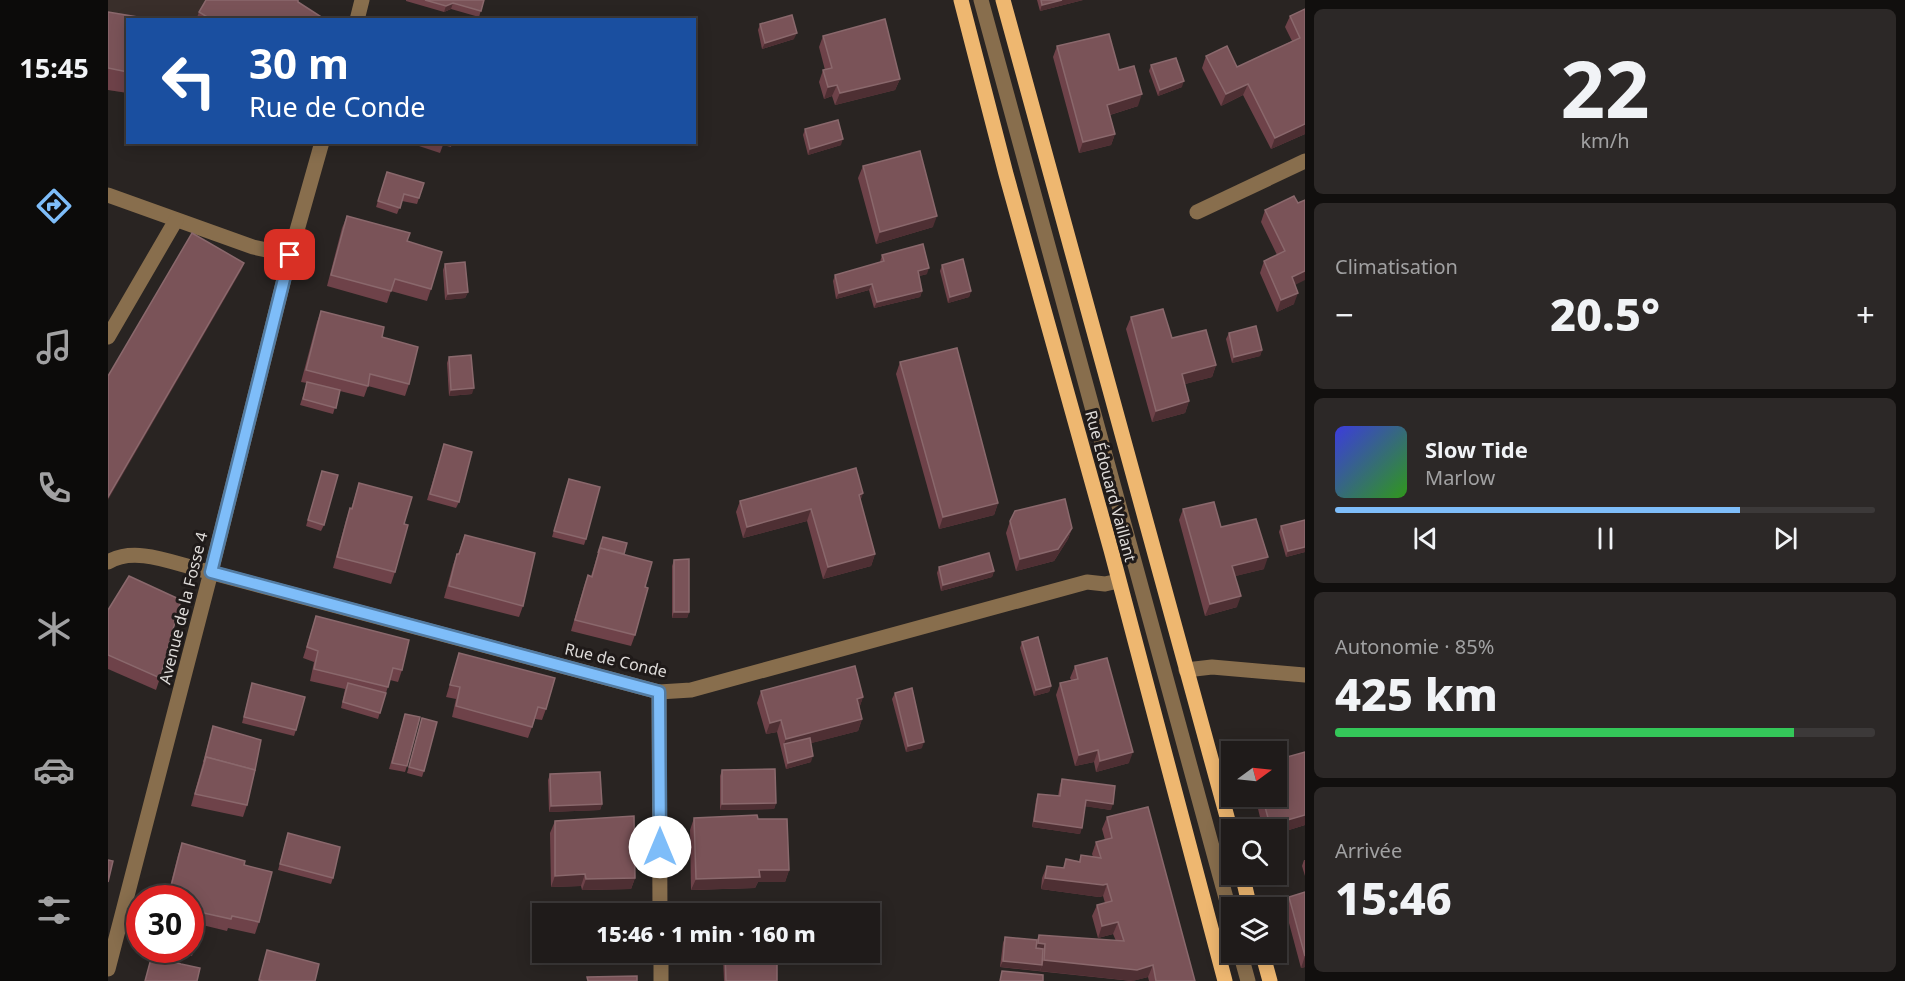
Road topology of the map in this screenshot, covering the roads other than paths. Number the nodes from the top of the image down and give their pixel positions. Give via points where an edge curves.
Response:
1 (362, 0) edge
2 (961, 0) edge
3 (981, 0) edge
4 (1003, 0) edge
5 (358, 18) edge
6 (321, 144) edge
7 (1305, 161) edge
8 (108, 195) edge
9 (1197, 213) dead end
10 (176, 220) junction
11 (290, 255) junction
12 (108, 337) edge
13 (108, 562) edge
14 (211, 572) junction
15 (1118, 581) junction
16 (1186, 670) junction
17 (1305, 675) edge
18 (659, 692) junction
19 (1228, 819) edge
20 (1226, 897) edge
21 (660, 903) edge
22 (661, 963) edge
23 (1243, 963) edge
24 (1265, 963) edge
25 (108, 969) edge
26 (661, 981) edge
27 (1225, 981) edge
28 (1248, 981) edge
29 (1270, 981) edge

1 - 5 street
2 - 15 main road, Rue Édouard Vaillant
3 - 20 street
4 - 16 main road, Rue Édouard Vaillant
6 - 11 street, Avenue de la Fosse 4
7 - 9 street
8 - 10 street
10 - 11 street via 253,247
10 - 12 street
11 - 14 street, Avenue de la Fosse 4
13 - 14 street, Rue de Conde via 119,555 139,555
14 - 18 street, Rue de Conde
14 - 25 street, Avenue de la Fosse 4
15 - 18 street, Rue de Conde via 1087,582 691,690
15 - 27 main road, Rue Édouard Vaillant
16 - 17 street via 1212,667
16 - 19 main road, Rue Édouard Vaillant
18 - 21 street
22 - 26 street
23 - 28 street
24 - 29 main road

